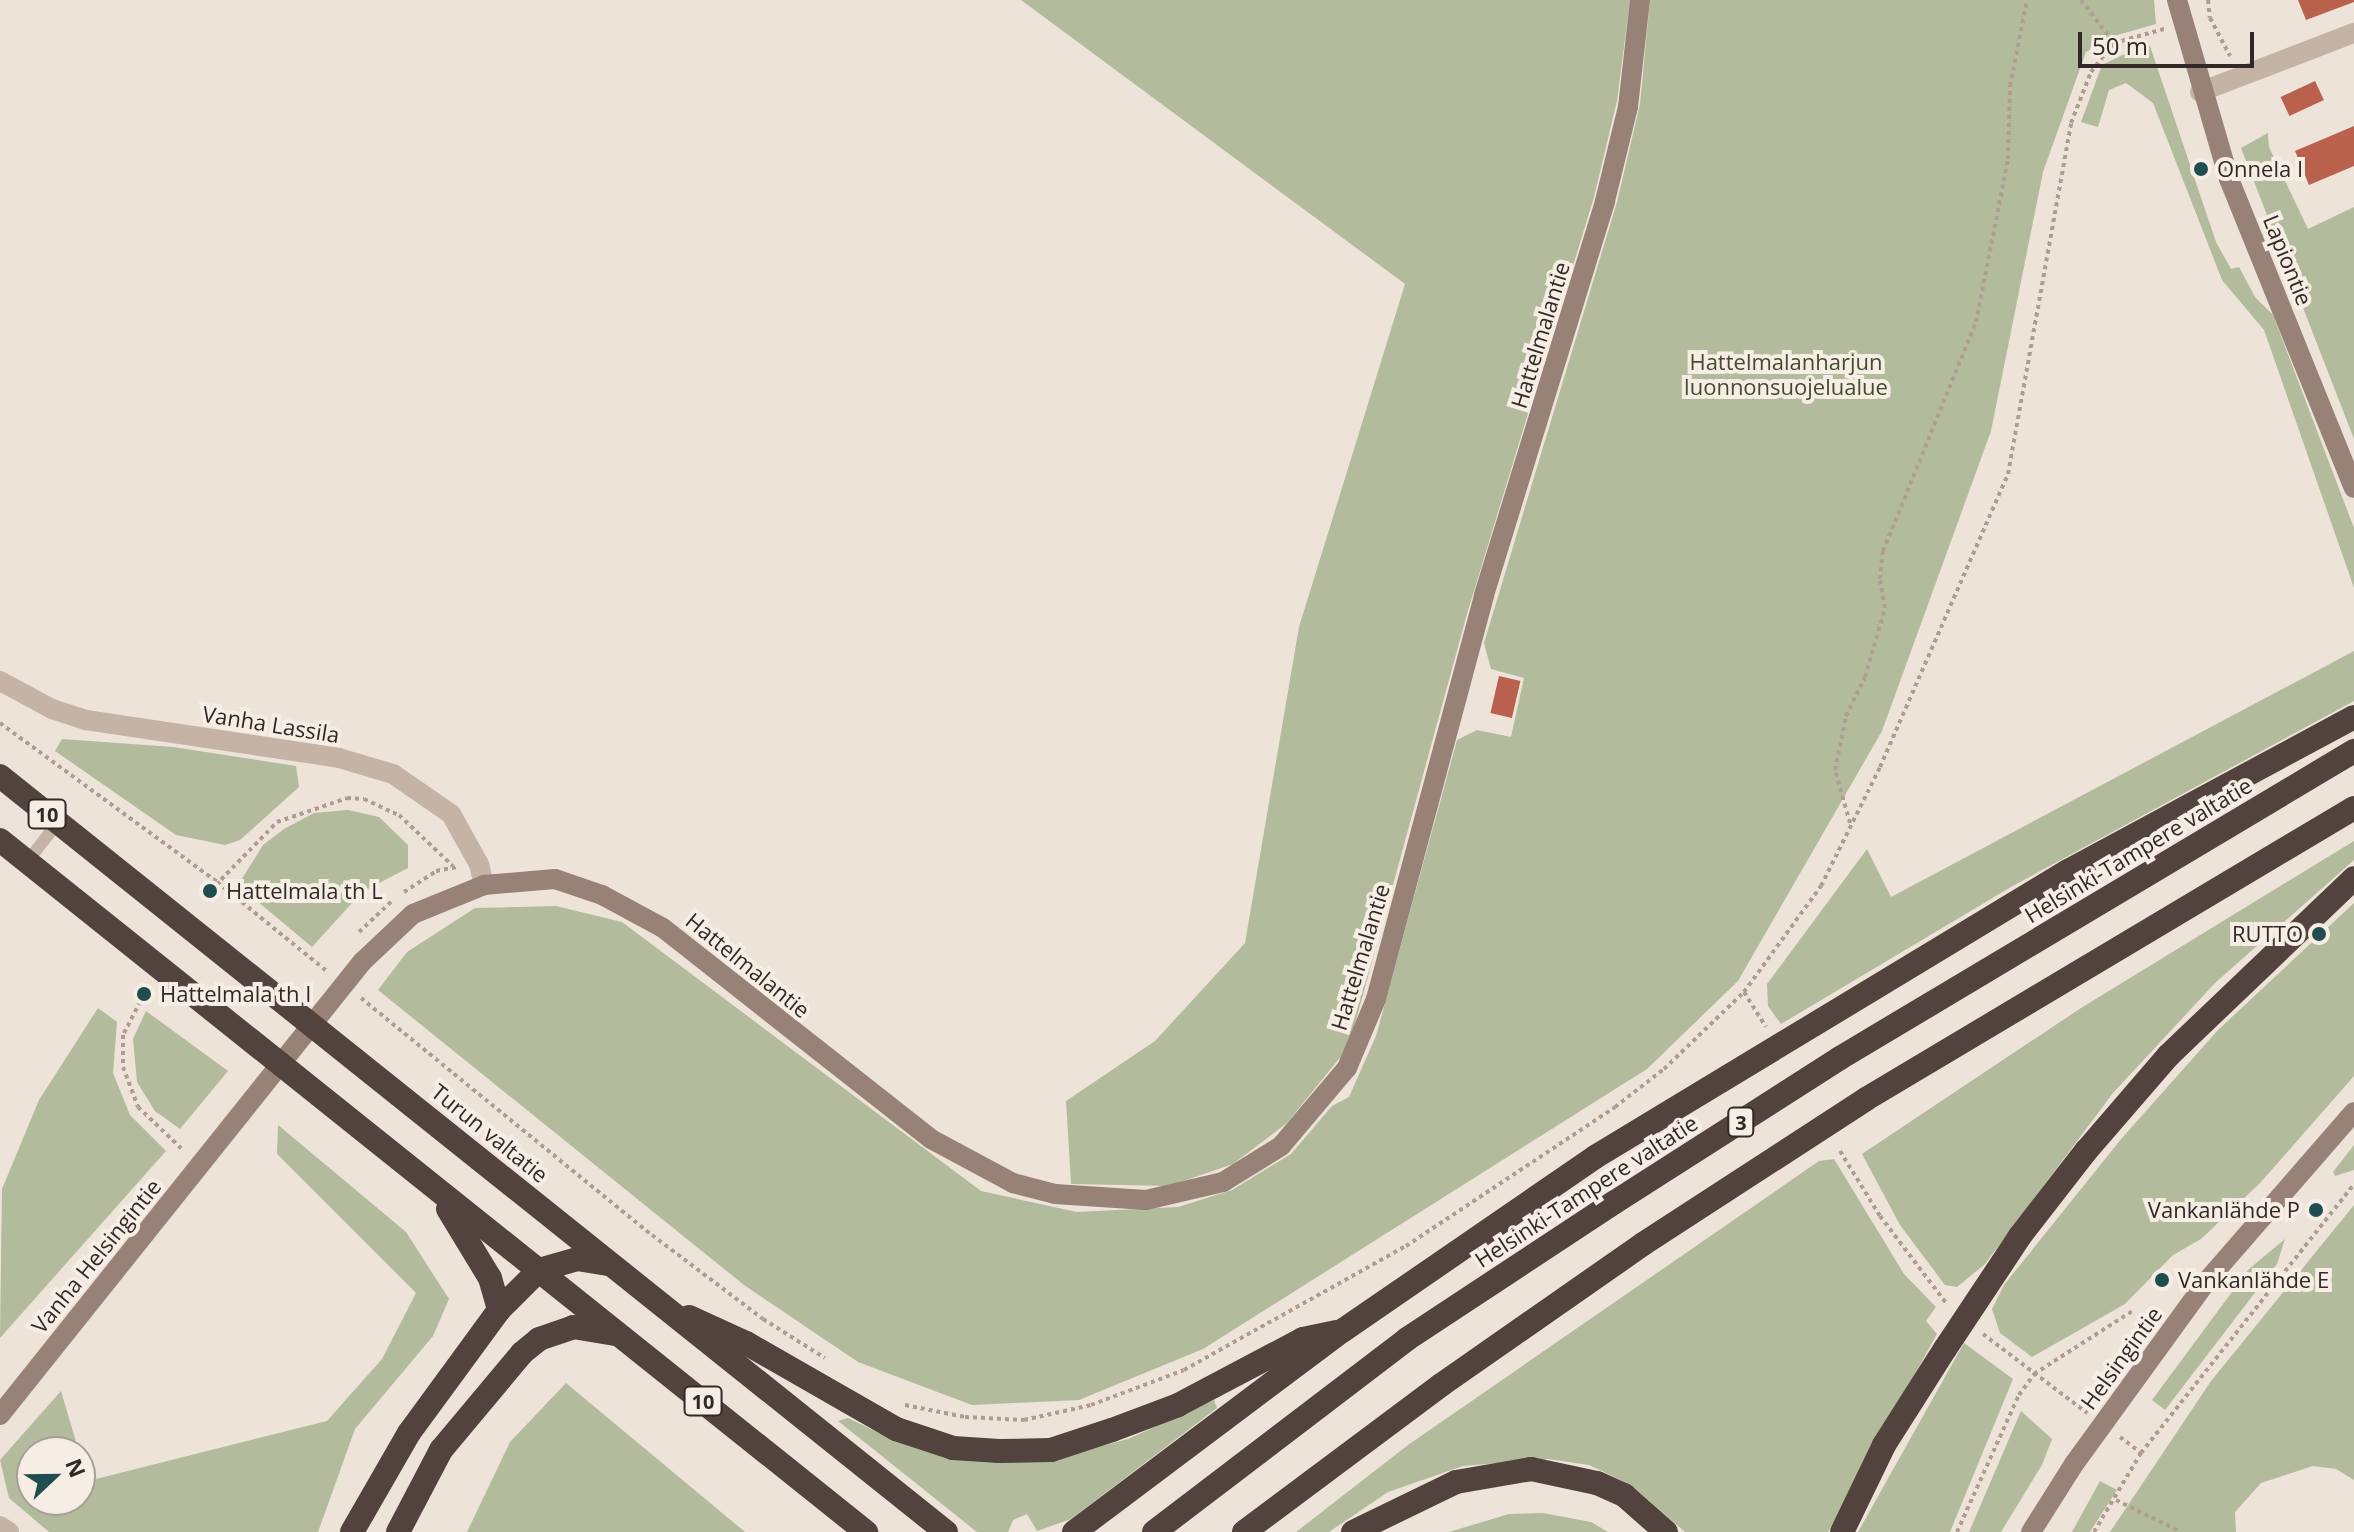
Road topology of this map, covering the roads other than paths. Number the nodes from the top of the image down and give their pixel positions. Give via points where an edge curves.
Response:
1 (1640, 0) edge
2 (2177, 0) edge
3 (2354, 33) edge
4 (2200, 92) junction
5 (2354, 488) edge
6 (0, 681) edge
7 (2354, 717) edge
8 (2354, 751) edge
9 (0, 776) edge
10 (2354, 808) edge
11 (58, 822) junction
12 (0, 840) edge
13 (27, 862) junction
14 (2354, 878) edge
15 (484, 885) junction
16 (2354, 1112) edge
17 (229, 1127) joint
18 (435, 1190) junction
19 (614, 1265) junction
20 (539, 1270) junction
21 (656, 1302) junction
22 (499, 1310) junction
23 (1342, 1331) junction
24 (622, 1336) junction
25 (0, 1415) edge
26 (0, 1526) edge
27 (9, 1532) edge
28 (352, 1532) edge
29 (398, 1532) edge
30 (866, 1532) edge
31 (946, 1532) edge
32 (1074, 1532) edge
33 (1154, 1532) edge
34 (1244, 1532) edge
35 (1353, 1532) edge
36 (1666, 1532) edge
37 (1842, 1532) edge
38 (2031, 1532) edge

1 - 15 street, Hattelmalantie via 1628,107 1605,201 1484,595 1376,999 1347,1068 1281,1146 1223,1182 1146,1200 1055,1194 1013,1183 931,1139 663,928 602,895 555,879
2 - 4 street, Lapiontie
3 - 4 street
4 - 5 street, Lapiontie via 2229,179
6 - 15 street, Vanha Lassila via 52,709 86,720 339,758 393,774 451,814 479,864
7 - 23 highway via 2068,871 1818,1018 1595,1157
8 - 33 highway, Helsinki-Tampere valtatie / 3 via 1840,1058 1615,1202 1407,1339
9 - 11 highway, Turun valtatie / 10
10 - 34 highway, 3 via 2049,987 1669,1227 1441,1385
11 - 13 lane
11 - 19 highway, Turun valtatie / 10
12 - 13 highway, 10
13 - 18 highway, 10
14 - 37 highway via 2169,1055 2086,1151 2020,1236 1930,1373 1884,1445
15 - 17 street, Hattelmalantie via 413,914 362,962
16 - 38 street, Helsingintie via 2206,1282
17 - 25 street, Vanha Helsingintie
18 - 20 highway, 10
18 - 22 highway via 485,1268
19 - 20 highway via 577,1259
19 - 21 highway, Turun valtatie / 10
20 - 22 highway
20 - 24 highway, 10
21 - 23 highway via 746,1343 896,1429 953,1448 999,1451 1051,1450 1112,1430 1215,1387 1303,1339
21 - 31 highway, Turun valtatie / 10
22 - 28 highway via 409,1433
23 - 32 highway
24 - 29 highway via 573,1327 539,1339 522,1353 441,1450
24 - 30 highway, 10
26 - 27 street
35 - 36 highway via 1456,1482 1531,1469 1597,1483 1624,1495

